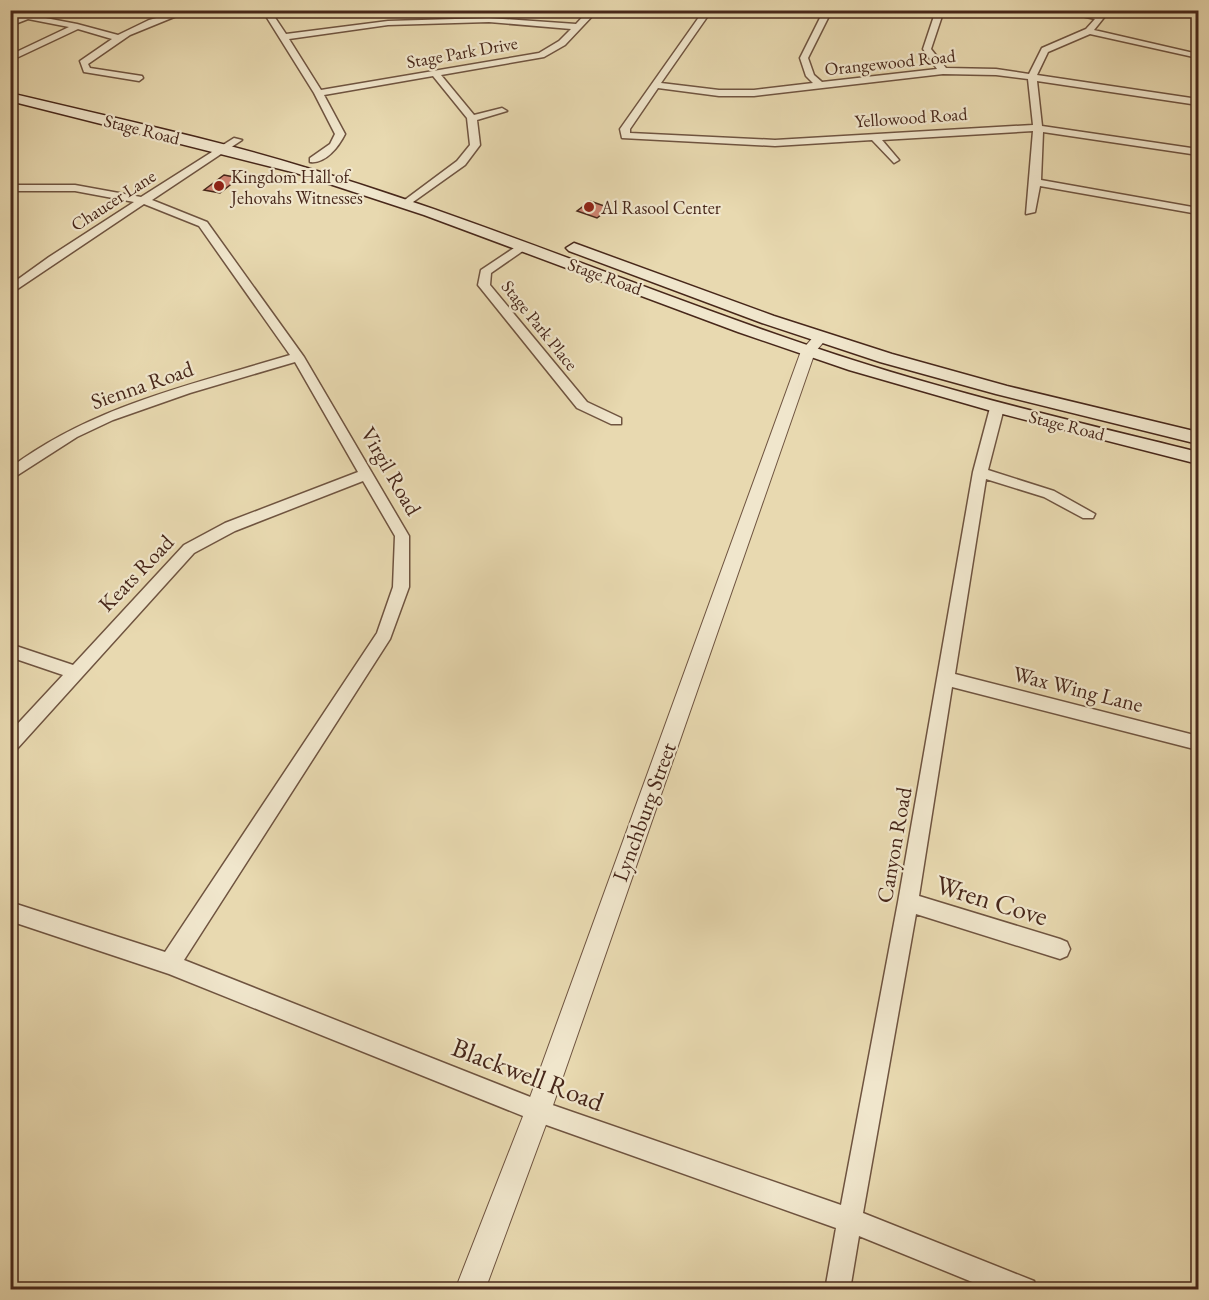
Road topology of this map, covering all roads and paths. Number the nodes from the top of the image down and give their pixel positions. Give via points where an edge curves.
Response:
1 (39, 10) edge
2 (270, 10) edge
3 (594, 10) edge
4 (708, 10) edge
5 (828, 10) edge
6 (940, 10) edge
7 (1059, 10) edge
8 (1102, 14) edge
9 (175, 15) dead end
10 (30, 17) junction
11 (10, 24) edge
12 (77, 26) junction
13 (579, 27) junction
14 (1089, 31) junction
15 (285, 37) junction
16 (121, 39) junction
17 (1198, 56) edge
18 (10, 59) edge
19 (943, 71) junction
20 (435, 73) junction
21 (1032, 77) junction
22 (140, 78) dead end
23 (655, 85) junction
24 (10, 86) edge
25 (822, 86) junction
26 (319, 93) junction
27 (10, 97) edge
28 (1198, 102) edge
29 (502, 111) dead end
30 (472, 118) junction
31 (1038, 128) junction
32 (873, 136) junction
33 (237, 140) junction
34 (222, 149) junction
35 (1198, 152) edge
36 (314, 160) junction
37 (894, 160) dead end
38 (1036, 182) junction
39 (10, 188) edge
40 (421, 193) junction
41 (140, 201) junction
42 (406, 204) junction
43 (1198, 210) edge
44 (1030, 212) dead end
45 (485, 216) dead end
46 (559, 243) dead end
47 (524, 246) junction
48 (10, 291) edge
49 (814, 344) junction
50 (298, 357) junction
51 (997, 408) junction
52 (616, 421) dead end
53 (1198, 438) edge
54 (1198, 458) edge
55 (980, 472) junction
56 (367, 474) junction
57 (10, 475) edge
58 (1088, 514) dead end
59 (10, 650) edge
60 (74, 672) junction
61 (946, 679) junction
62 (1198, 743) edge
63 (10, 744) edge
64 (908, 902) junction
65 (10, 911) edge
66 (1060, 949) dead end
67 (169, 964) junction
68 (538, 1111) junction
69 (849, 1221) junction
70 (470, 1290) edge
71 (837, 1290) edge
72 (1025, 1290) edge

1 - 10 street
2 - 15 street via 268,13
3 - 13 street, Stage Park Drive
4 - 23 street
5 - 25 street via 804,58 810,76
6 - 19 street via 927,49
7 - 8 street
8 - 14 street
9 - 16 street via 159,18
10 - 11 street
10 - 12 street
12 - 16 street
12 - 18 street
13 - 15 street via 489,20 388,23
13 - 20 street, Stage Park Drive via 562,43 540,55
14 - 17 street
14 - 21 street via 1045,50
15 - 26 street
16 - 22 street via 83,63 87,70
19 - 21 street, Orangewood Road
19 - 25 street, Orangewood Road
20 - 26 street, Stage Park Drive
20 - 30 street
21 - 28 street, Orangewood Road
21 - 31 street
23 - 25 street, Orangewood Road via 719,93
23 - 32 street, Yellowood Road via 625,129 625,136 775,143
24 - 33 main road, Stage Road
26 - 36 street via 340,134 334,146
27 - 34 main road, Stage Road
29 - 30 street
30 - 40 street via 475,145 461,163
31 - 32 street, Yellowood Road
31 - 35 street, Yellowood Road
31 - 38 street
32 - 37 street
33 - 34 street, Chaucer Lane
33 - 36 main road, Stage Road
34 - 41 street, Chaucer Lane
34 - 42 main road, Stage Road
36 - 40 main road, Stage Road
38 - 43 street
38 - 44 street
39 - 41 street, Virgil Road via 83,189
40 - 42 street
40 - 45 main road, Stage Road
41 - 48 street, Chaucer Lane
41 - 50 street, Virgil Road via 203,224
42 - 47 main road, Stage Road
46 - 49 main road, Stage Road
47 - 49 main road, Stage Road
47 - 52 street, Stage Park Place via 485,272 484,285 582,405
49 - 51 main road, Stage Road
49 - 53 main road, Stage Road
49 - 68 street, Lynchburg Street
50 - 56 street, Virgil Road
50 - 57 street, Sienna Road via 89,425
51 - 54 main road, Stage Road
51 - 55 street, Canyon Road
55 - 58 street via 1049,494
55 - 61 street, Canyon Road
56 - 60 street, Keats Road via 230,527 189,549
56 - 67 street, Virgil Road via 402,536 401,587 384,635
59 - 60 street
60 - 63 street, Keats Road
61 - 62 street, Wax Wing Lane
61 - 64 street, Canyon Road
64 - 66 street, Wren Cove
64 - 69 street, Canyon Road
65 - 67 street, Blackwell Road
67 - 68 street, Blackwell Road
68 - 69 street, Blackwell Road
68 - 70 street, Lynchburg Street
69 - 71 street, Canyon Road
69 - 72 street, Blackwell Road

